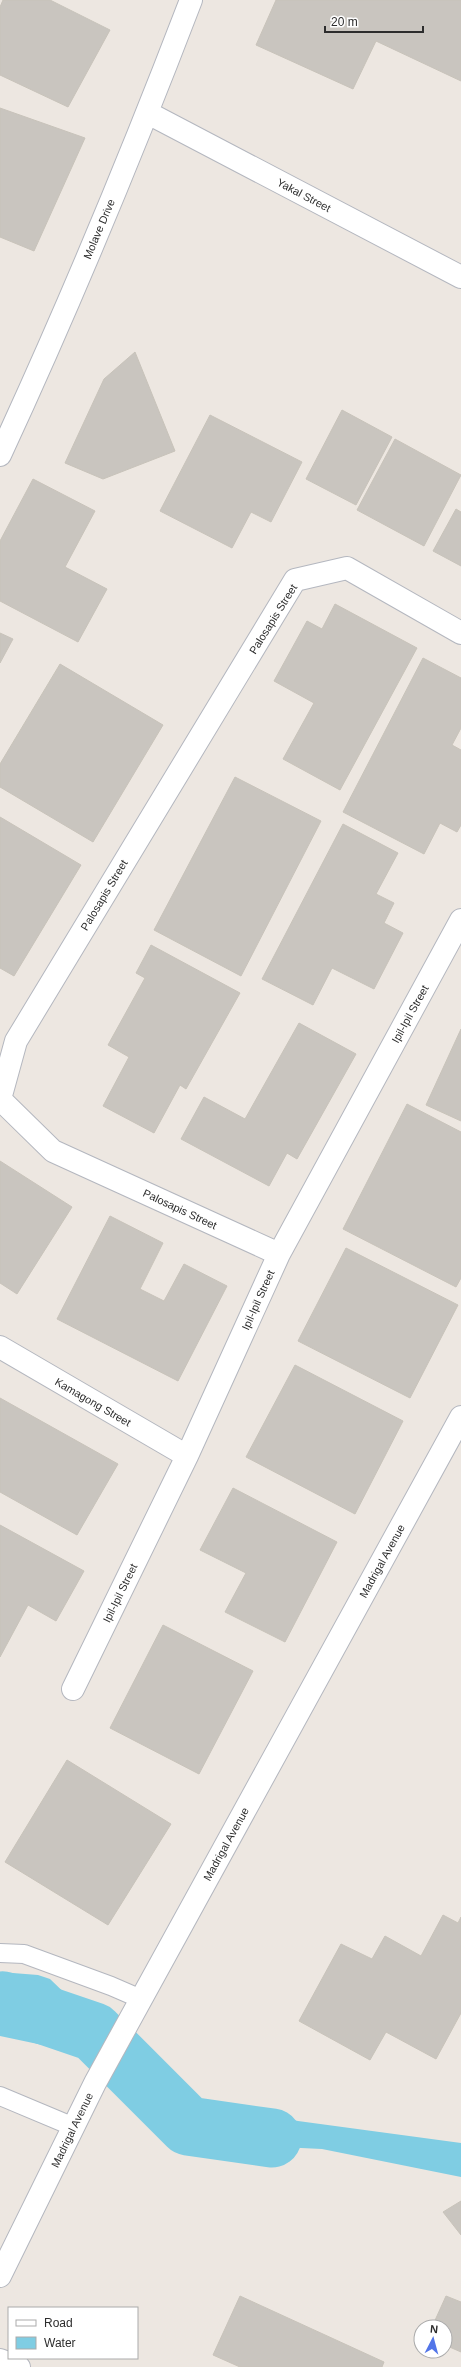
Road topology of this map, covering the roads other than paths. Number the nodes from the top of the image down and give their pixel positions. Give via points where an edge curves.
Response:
1 (191, 0) edge
2 (148, 113) junction
3 (461, 277) edge
4 (0, 455) edge
5 (461, 633) edge
6 (461, 920) edge
7 (278, 1254) junction
8 (0, 1347) edge
9 (461, 1417) edge
10 (187, 1456) junction
11 (73, 1689) dead end
12 (0, 1939) edge
13 (0, 1954) edge
14 (24, 1954) junction
15 (136, 2008) junction
16 (0, 2096) edge
17 (74, 2127) junction
18 (0, 2276) edge
19 (0, 2360) edge
20 (19, 2367) edge

1 - 2 street, Molave Drive
2 - 3 street, Yakal Street
2 - 4 street, Molave Drive via 44,361
5 - 7 street, Palosapis Street via 347,568 295,580 16,1041 0,1099 54,1151
6 - 7 street, Ipil-Ipil Street
7 - 10 street, Ipil-Ipil Street
8 - 10 street, Kamagong Street
9 - 15 street, Madrigal Avenue
10 - 11 street, Ipil-Ipil Street
12 - 14 lane
13 - 14 lane
14 - 15 lane via 111,1986
15 - 17 street, Madrigal Avenue
16 - 17 lane
17 - 18 street, Madrigal Avenue
19 - 20 street

